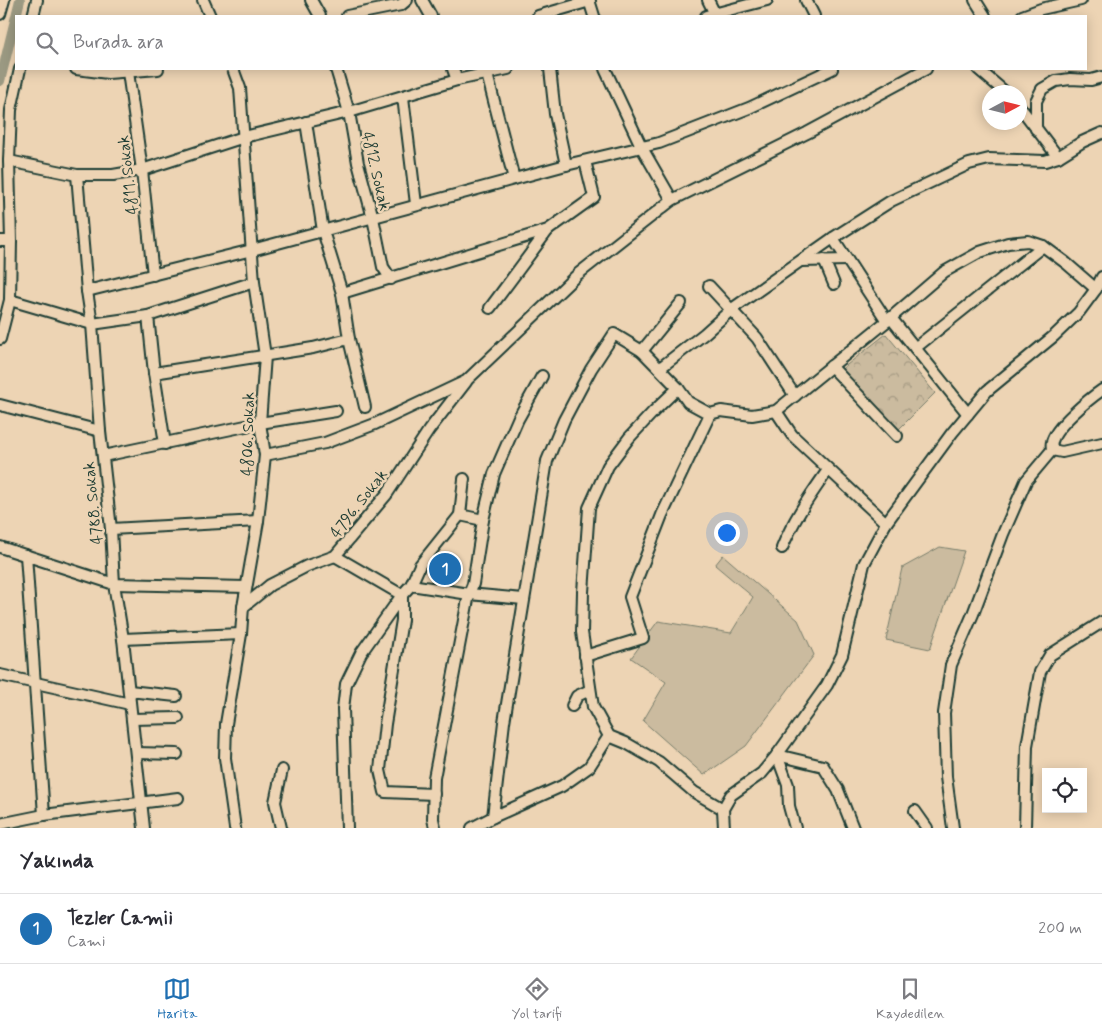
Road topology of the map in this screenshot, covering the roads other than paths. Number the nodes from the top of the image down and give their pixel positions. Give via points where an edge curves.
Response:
1 (4, 0) edge
2 (38, 0) edge
3 (203, 0) edge
4 (312, 0) edge
5 (407, 0) edge
6 (422, 0) edge
7 (708, 0) edge
8 (767, 0) edge
9 (806, 0) edge
10 (975, 0) edge
11 (1081, 0) edge
12 (589, 1) edge
13 (0, 14) edge
14 (33, 15) edge
15 (210, 15) edge
16 (320, 15) edge
17 (352, 15) edge
18 (430, 15) edge
19 (541, 15) edge
20 (594, 15) edge
21 (711, 15) edge
22 (814, 15) edge
23 (984, 15) edge
24 (1025, 15) edge
25 (20, 70) edge
26 (84, 70) edge
27 (148, 70) edge
28 (233, 70) edge
29 (336, 70) edge
30 (453, 70) edge
31 (504, 70) edge
32 (550, 70) edge
33 (605, 70) edge
34 (830, 70) edge
35 (924, 70) edge
36 (979, 70) edge
37 (128, 72) junction
38 (487, 74) junction
39 (1102, 77) edge
40 (457, 80) junction
41 (997, 85) edge
42 (403, 97) junction
43 (349, 112) junction
44 (1027, 117) edge
45 (306, 122) junction
46 (1036, 129) junction
47 (1102, 132) edge
48 (244, 137) junction
49 (642, 148) junction
50 (1058, 157) junction
51 (9, 161) junction
52 (585, 161) junction
53 (566, 165) junction
54 (142, 170) junction
55 (77, 175) junction
56 (514, 179) junction
57 (3, 186) edge
58 (672, 200) junction
59 (416, 204) junction
60 (373, 218) junction
61 (548, 230) junction
62 (323, 231) junction
63 (833, 238) junction
64 (4, 241) edge
65 (1042, 246) junction
66 (252, 250) junction
67 (824, 260) junction
68 (847, 260) junction
69 (800, 261) junction
70 (153, 275) junction
71 (1102, 277) edge
72 (391, 279) junction
73 (254, 282) junction
74 (834, 284) dead end
75 (709, 286) dead end
76 (1096, 288) junction
77 (87, 291) junction
78 (342, 293) junction
79 (10, 300) junction
80 (681, 303) dead end
81 (490, 308) dead end
82 (732, 309) junction
83 (148, 316) junction
84 (889, 320) junction
85 (92, 324) junction
86 (0, 339) edge
87 (349, 339) junction
88 (915, 348) junction
89 (642, 351) junction
90 (265, 356) junction
91 (831, 366) junction
92 (660, 368) junction
93 (154, 374) junction
94 (542, 376) dead end
95 (466, 381) junction
96 (678, 388) junction
97 (1102, 390) edge
98 (795, 396) junction
99 (0, 405) edge
100 (365, 407) dead end
101 (336, 411) dead end
102 (776, 411) junction
103 (710, 414) junction
104 (968, 414) junction
105 (260, 423) junction
106 (100, 431) junction
107 (897, 436) dead end
108 (1102, 443) edge
109 (165, 444) junction
110 (1052, 450) junction
111 (265, 455) junction
112 (102, 456) junction
113 (828, 470) junction
114 (464, 480) dead end
115 (460, 515) junction
116 (483, 520) junction
117 (258, 521) junction
118 (886, 524) junction
119 (111, 529) junction
120 (0, 547) edge
121 (782, 548) dead end
122 (26, 555) junction
123 (335, 556) junction
124 (114, 584) junction
125 (411, 585) junction
126 (246, 587) junction
127 (469, 594) junction
128 (402, 595) junction
129 (523, 599) junction
130 (243, 607) junction
131 (1102, 622) edge
132 (241, 634) junction
133 (124, 640) junction
134 (585, 656) junction
135 (0, 675) edge
136 (35, 684) junction
137 (590, 690) junction
138 (129, 691) junction
139 (176, 696) dead end
140 (130, 704) junction
141 (572, 706) dead end
142 (178, 718) dead end
143 (132, 719) junction
144 (609, 736) junction
145 (136, 753) junction
146 (177, 754) dead end
147 (777, 755) junction
148 (282, 770) dead end
149 (434, 794) junction
150 (178, 798) dead end
151 (141, 802) junction
152 (723, 809) junction
153 (915, 810) dead end
154 (44, 815) junction
155 (493, 817) junction
156 (0, 824) edge
157 (144, 828) edge
158 (235, 828) edge
159 (281, 828) edge
160 (347, 828) edge
161 (435, 828) edge
162 (472, 828) edge
163 (724, 828) edge
164 (795, 828) edge
165 (853, 828) edge
166 (927, 828) edge
167 (953, 828) edge
168 (1025, 828) edge

1 - 13 street
2 - 14 street
3 - 15 street
4 - 16 street
5 - 17 street
6 - 18 street
7 - 21 street
8 - 21 street
9 - 22 street
10 - 23 street
11 - 24 street
12 - 19 street
12 - 20 street
25 - 51 street via 11,110
26 - 37 street
27 - 37 street
28 - 48 street, 4806. Sokak via 240,88
29 - 43 street, 4812. Sokak
30 - 40 street
31 - 38 street
32 - 53 street
33 - 49 street
34 - 49 street via 749,108
35 - 58 street
36 - 41 street
37 - 54 street, 4811. Sokak
38 - 40 street
38 - 56 street
39 - 46 street via 1056,81 1042,89 1036,101
40 - 42 street
42 - 43 street
42 - 59 street
43 - 45 street
43 - 60 street, 4812. Sokak
44 - 46 street
45 - 48 street
45 - 62 street
46 - 50 street
47 - 50 street
48 - 54 street
48 - 66 street, 4806. Sokak
49 - 52 street
49 - 58 street
50 - 63 street via 1045,161 989,159 969,164 891,201
51 - 55 street
51 - 57 street
52 - 53 street
52 - 61 street via 594,197
53 - 56 street
54 - 55 street via 112,175
54 - 70 street, 4811. Sokak
55 - 77 street, 4788. Sokak
56 - 59 street
57 - 64 street
58 - 95 street via 578,274
59 - 60 street
60 - 62 street
60 - 72 street, 4812. Sokak via 383,268
61 - 72 street
61 - 81 street
62 - 66 street
62 - 78 street
63 - 68 street
63 - 69 street
64 - 79 street
65 - 76 street
65 - 84 street via 1028,241 1008,243 980,252 944,272
65 - 88 street
66 - 70 street
66 - 73 street, 4806. Sokak
67 - 68 street
67 - 69 street
67 - 74 street
68 - 84 street
69 - 82 street
70 - 77 street
71 - 76 street
72 - 78 street
73 - 83 street
73 - 90 street, 4806. Sokak
75 - 82 street
76 - 104 street via 1079,312 987,391
77 - 85 street, 4788. Sokak
78 - 87 street
79 - 85 street
79 - 86 street
80 - 89 street
82 - 92 street
82 - 98 street via 758,338
83 - 85 street
83 - 93 street
84 - 88 street
84 - 91 street
85 - 106 street, 4788. Sokak
87 - 90 street
87 - 100 street
88 - 104 street
89 - 92 street
89 - 129 street via 614,334 564,420 547,461
90 - 93 street
90 - 105 street, 4806. Sokak
91 - 98 street
91 - 107 street
92 - 96 street
93 - 109 street
94 - 116 street via 518,419 494,474
95 - 111 street via 375,424 325,443
95 - 123 street, 4796. Sokak via 387,494
96 - 103 street via 688,402
96 - 134 street via 629,438 608,466 589,508 583,592
97 - 110 street via 1059,430 1052,442
98 - 102 street
99 - 106 street
101 - 105 street
102 - 103 street via 752,415 721,411
102 - 113 street via 792,435
103 - 134 street via 662,515 630,597 643,638
104 - 118 street
105 - 109 street
105 - 111 street, 4806. Sokak
106 - 112 street, 4788. Sokak
108 - 110 street via 1062,452
109 - 112 street
110 - 167 street via 1026,481 951,665 944,713 946,776
111 - 117 street, 4806. Sokak
112 - 119 street, 4788. Sokak
113 - 118 street
113 - 121 street via 790,526
114 - 115 street
115 - 116 street
115 - 125 street via 420,565
116 - 127 street
117 - 119 street
117 - 126 street, 4806. Sokak
118 - 147 street via 864,564 842,655 827,685
119 - 124 street, 4788. Sokak
120 - 122 street
122 - 124 street
122 - 136 street
123 - 128 street
123 - 130 street, 4796. Sokak via 306,566 270,585
124 - 126 street
124 - 133 street, 4788. Sokak
125 - 127 street
125 - 128 street
126 - 130 street, 4806. Sokak
127 - 129 street
127 - 149 street via 434,778
128 - 149 street via 402,620 380,770 385,792
128 - 160 street via 362,653 346,684 343,709
129 - 155 street
130 - 132 street, 4806. Sokak
131 - 168 street via 1050,655 1040,672 1027,746
132 - 133 street
132 - 158 street, 4806. Sokak via 226,724 225,758
133 - 138 street, 4788. Sokak
134 - 137 street
135 - 136 street
136 - 140 street
136 - 154 street
137 - 141 street via 577,696
137 - 144 street via 593,707
138 - 139 street
138 - 140 street, 4788. Sokak
140 - 143 street, 4788. Sokak
142 - 143 street
143 - 145 street, 4788. Sokak
144 - 152 street via 659,762 694,792
144 - 155 street via 589,767 562,786
145 - 146 street
145 - 151 street, 4788. Sokak
147 - 152 street via 762,773 731,795
147 - 164 street via 788,785
147 - 165 street via 823,766 838,790
148 - 159 street via 275,802
149 - 161 street
150 - 151 street
151 - 154 street
151 - 157 street, 4788. Sokak
152 - 163 street
153 - 166 street
154 - 156 street
155 - 162 street

